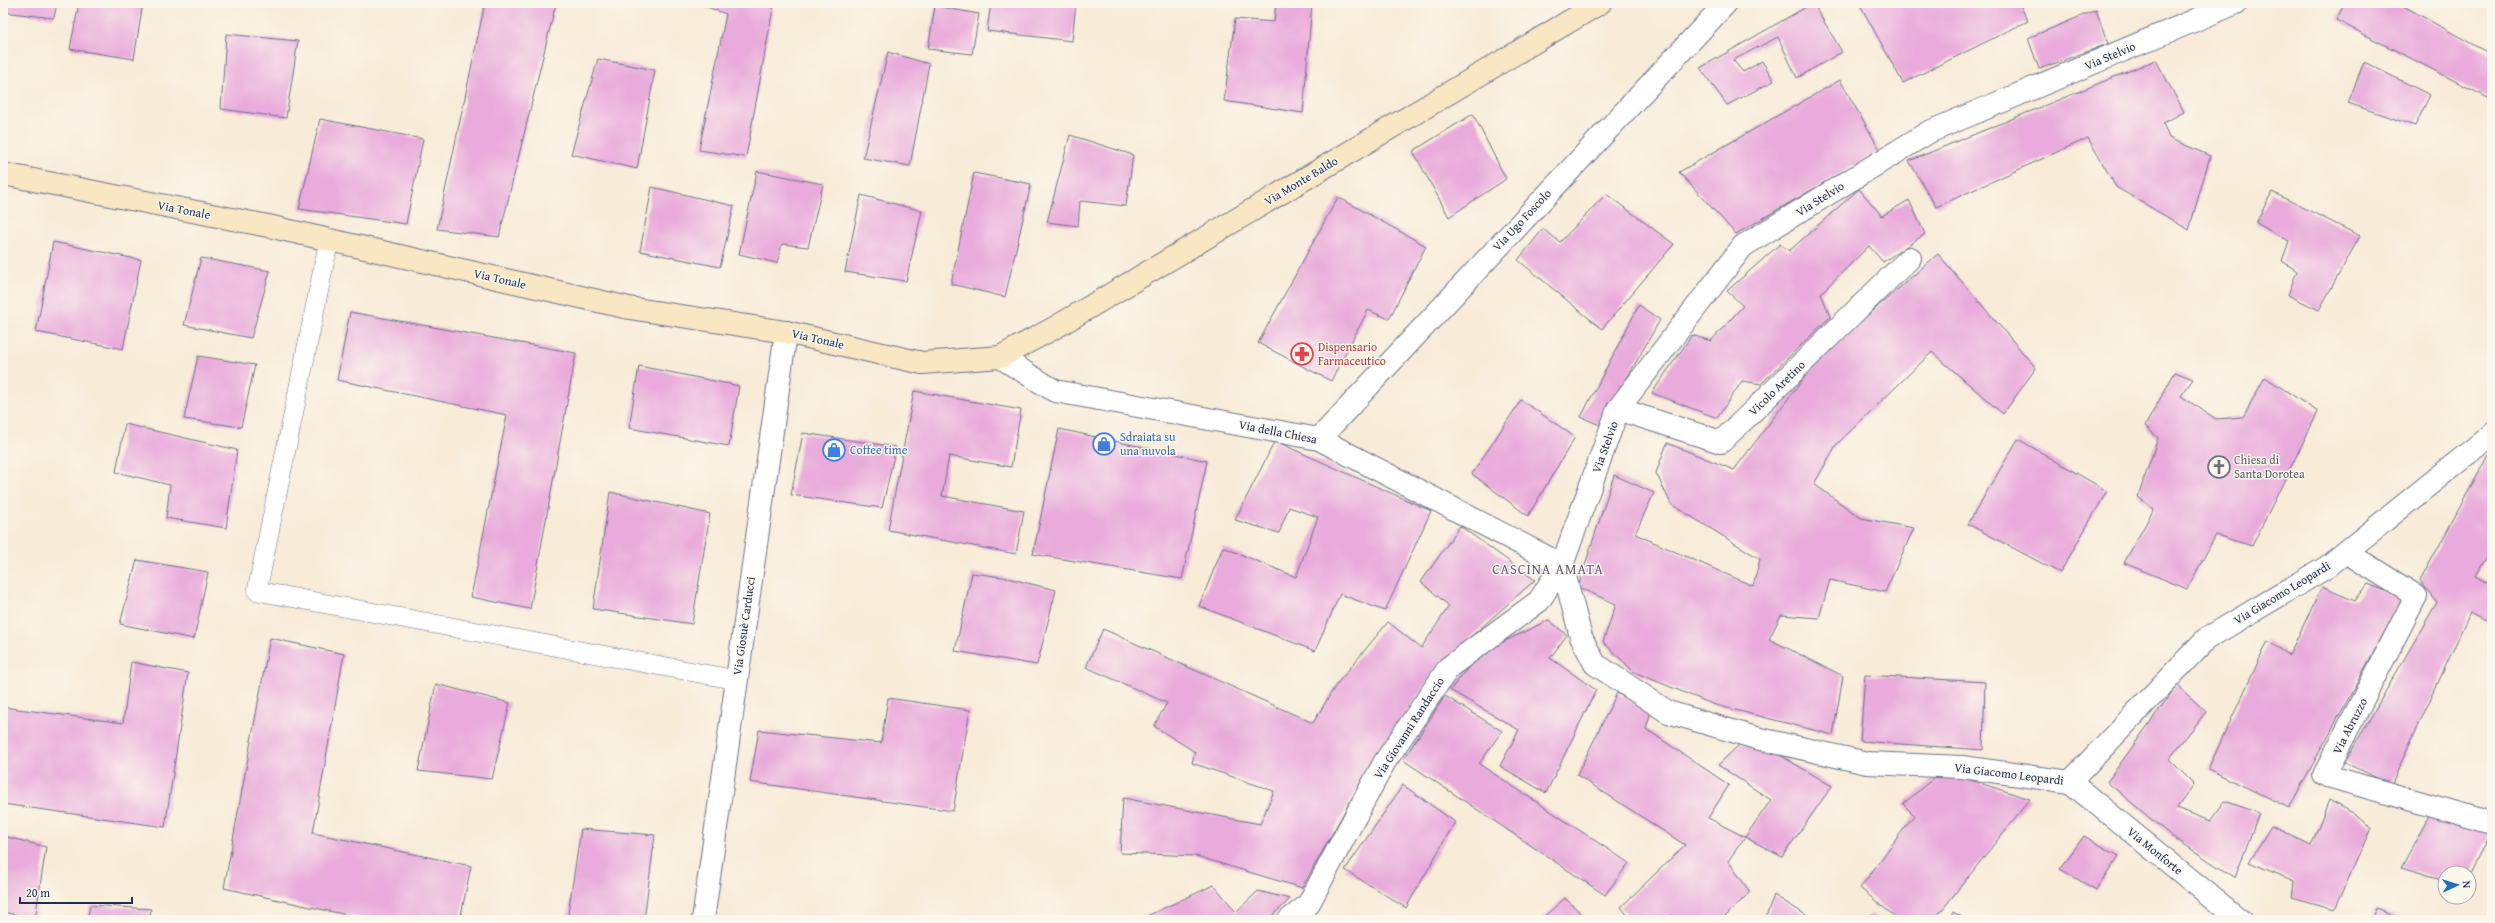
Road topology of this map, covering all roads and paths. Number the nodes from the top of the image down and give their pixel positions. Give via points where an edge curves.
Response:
1 (1600, 3) edge
2 (1726, 3) edge
3 (2236, 3) edge
4 (3, 174) edge
5 (329, 240) junction
6 (1910, 258) dead end
7 (786, 332) junction
8 (1000, 357) junction
9 (1618, 409) junction
10 (2492, 434) edge
11 (1319, 439) junction
12 (2346, 552) junction
13 (1562, 565) junction
14 (737, 680) junction
15 (2070, 782) junction
16 (2492, 823) edge
17 (703, 920) edge
18 (1289, 920) edge
19 (2240, 920) edge

1 - 8 street, Via Monte Baldo via 1062,323
2 - 11 street, Via Ugo Foscolo
3 - 9 street, Via Stelvio via 1929,132 1743,246
4 - 5 street, Via Tonale
5 - 7 street, Via Tonale via 630,308
5 - 14 lane via 257,591
6 - 9 street, Vicolo Aretino via 1721,442
7 - 8 street, Via Tonale via 922,363
7 - 14 street, Via Giosuè Carducci
8 - 11 street, Via della Chiesa via 1055,391
9 - 13 street, Via Stelvio
10 - 12 street, Via Giacomo Leopardi
11 - 13 street, Via della Chiesa
12 - 15 street, Via Giacomo Leopardi via 2328,568 2206,639
12 - 16 street, Via Abruzzo via 2416,596 2324,775
13 - 15 street, Via Giacomo Leopardi via 1581,637 1595,664 1668,712 1756,738 1867,764 1962,767
13 - 18 street, Via Giovanni Randaccio via 1539,601 1449,667 1384,763 1308,905
14 - 17 street, Via Giosuè Carducci
15 - 19 street, Via Monforte

